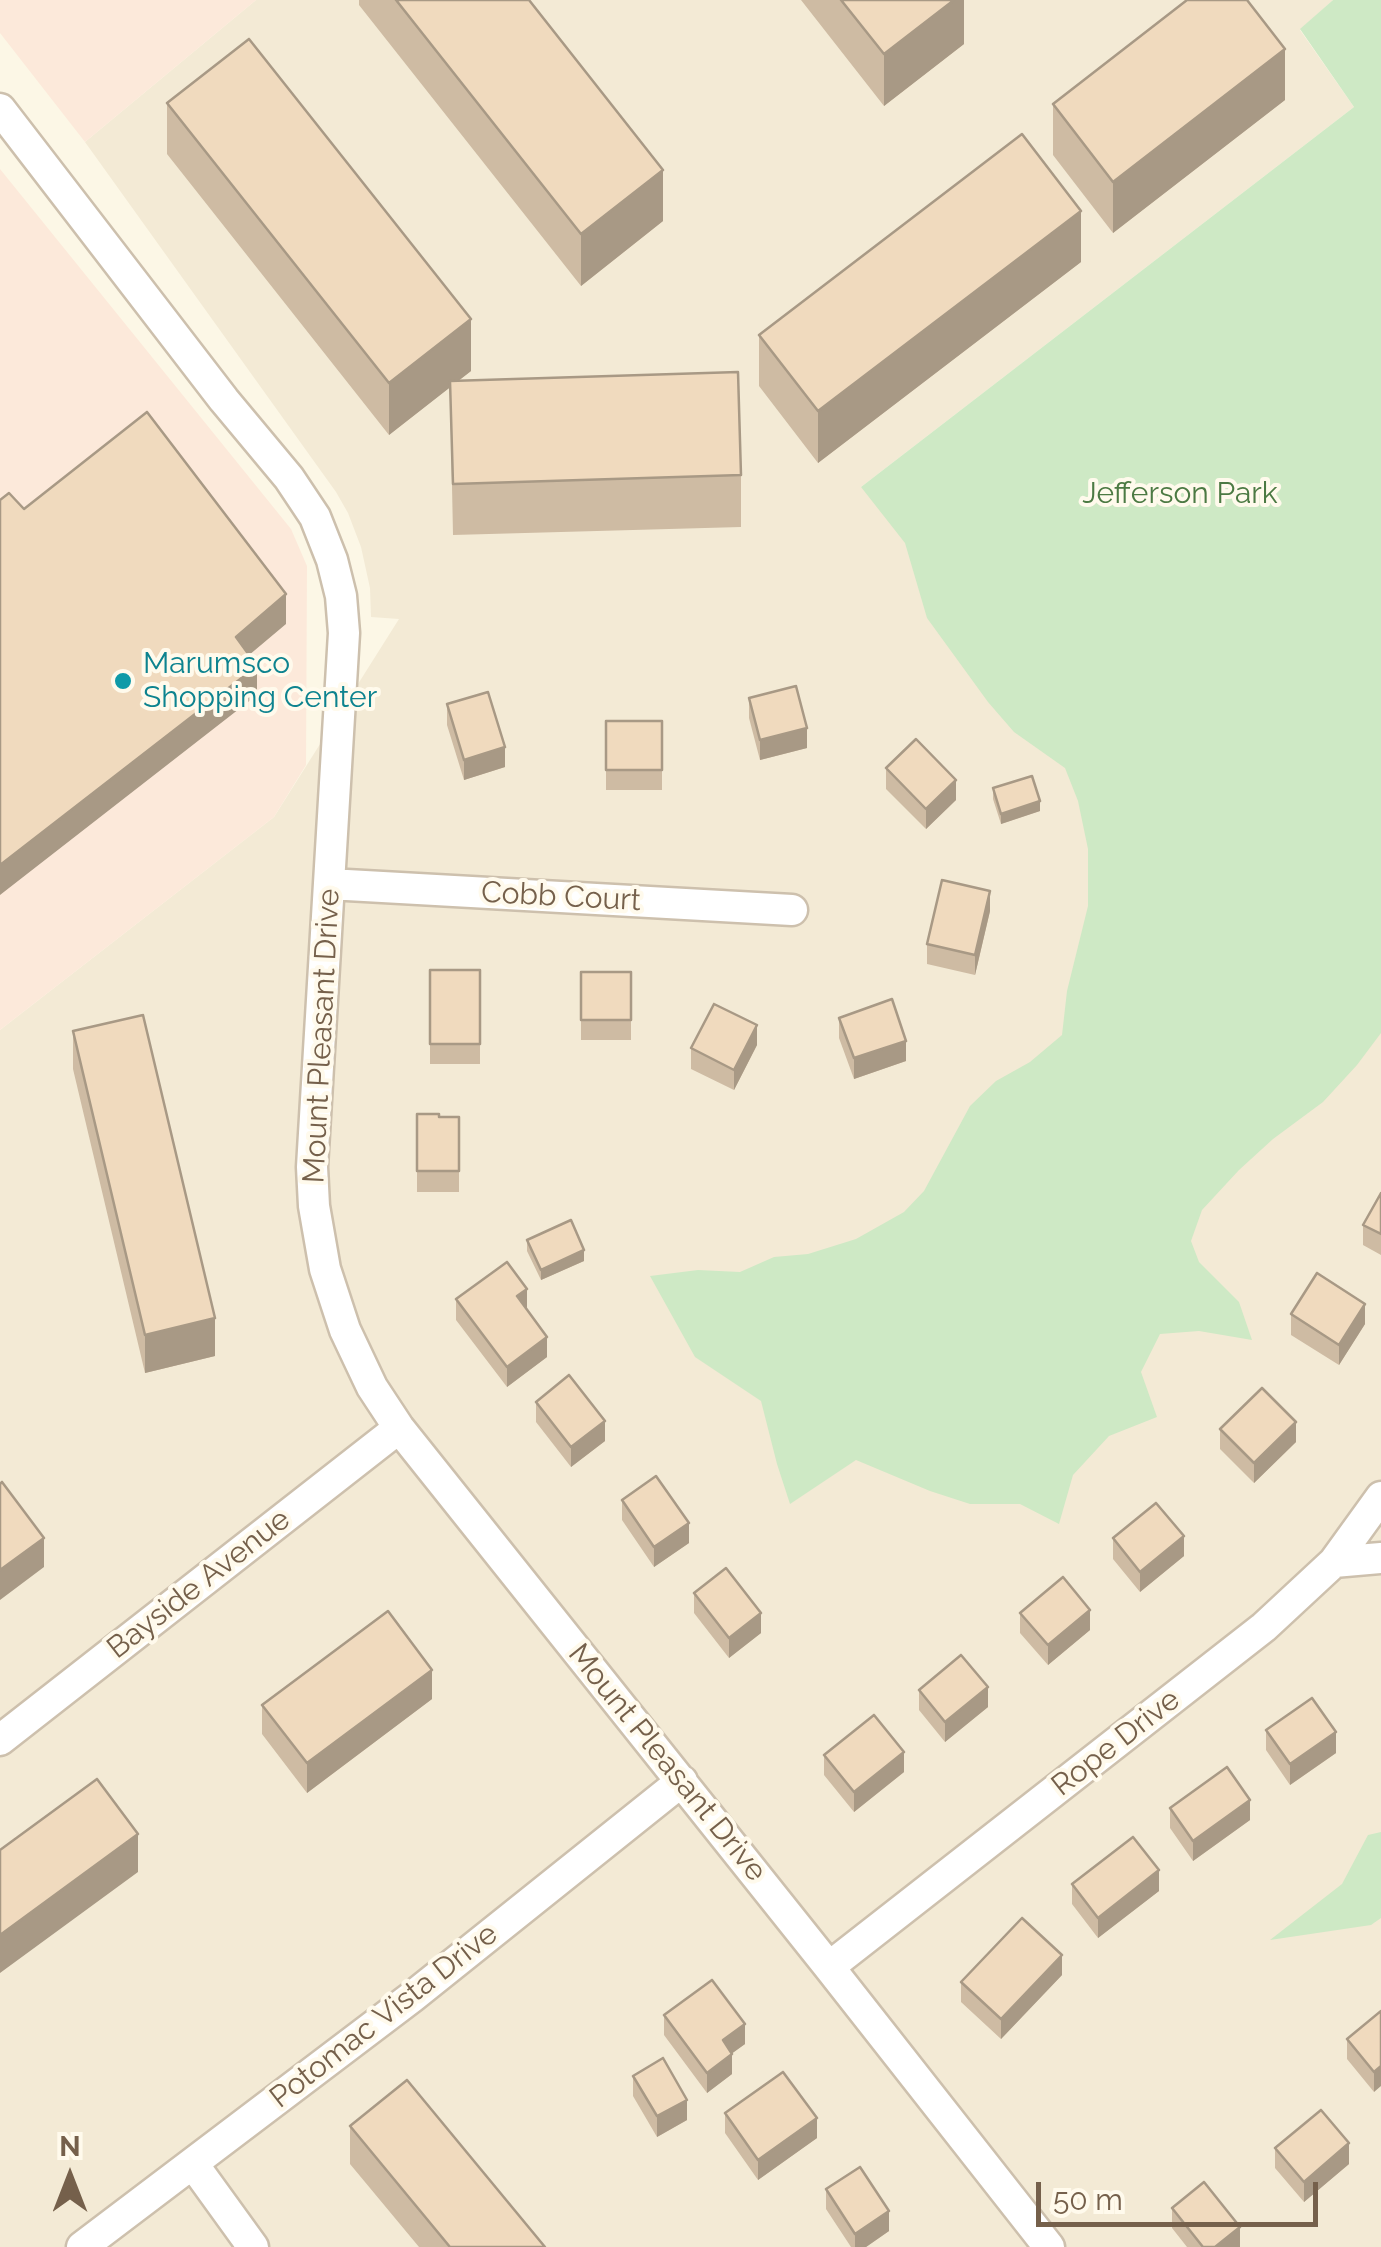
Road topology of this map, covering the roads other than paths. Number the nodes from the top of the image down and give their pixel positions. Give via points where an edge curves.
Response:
1 (1, 109) edge
2 (329, 884) junction
3 (792, 910) dead end
4 (399, 1428) junction
5 (1381, 1497) edge
6 (1381, 1558) edge
7 (1334, 1562) junction
8 (0, 1740) edge
9 (682, 1781) junction
10 (830, 1966) junction
11 (193, 2164) junction
12 (82, 2247) edge
13 (252, 2247) edge
14 (1049, 2247) edge

1 - 2 street, Mount Pleasant Drive via 315,517 332,560 344,633
2 - 3 street, Cobb Court
2 - 4 street, Mount Pleasant Drive via 314,1206 345,1330
4 - 8 street, Bayside Avenue
4 - 9 street, Mount Pleasant Drive
5 - 7 street, Rope Drive
6 - 7 street
7 - 10 street, Rope Drive via 1264,1627
9 - 10 street, Mount Pleasant Drive
9 - 11 street, Potomac Vista Drive
10 - 14 street, Mount Pleasant Drive
11 - 12 street, Potomac Vista Drive
11 - 13 street

